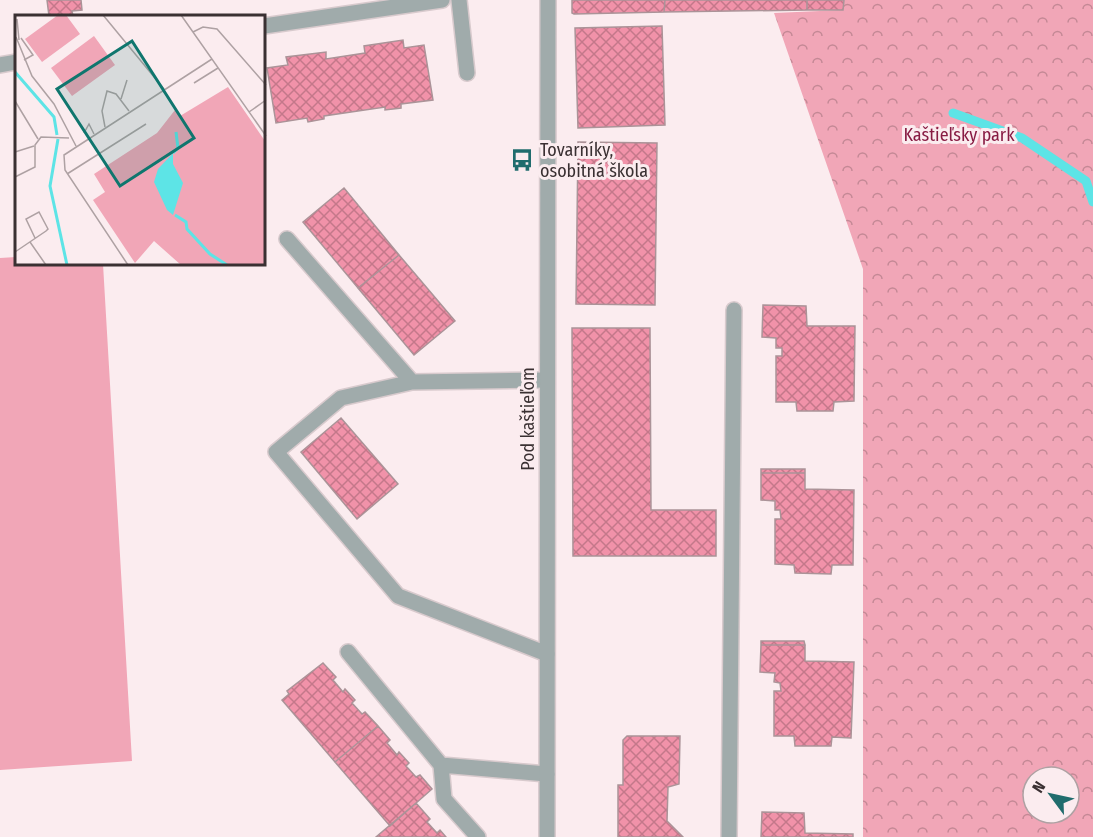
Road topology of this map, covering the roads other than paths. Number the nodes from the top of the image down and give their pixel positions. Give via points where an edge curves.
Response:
1 (442, 0) edge
2 (459, 0) edge
3 (548, 0) edge
4 (266, 26) edge
5 (15, 62) edge
6 (0, 65) edge
7 (466, 73) dead end
8 (286, 238) dead end
9 (734, 310) dead end
10 (547, 380) junction
11 (412, 382) junction
12 (348, 652) dead end
13 (547, 654) junction
14 (441, 765) junction
15 (547, 774) junction
16 (478, 837) edge
17 (548, 837) edge
18 (729, 837) edge

1 - 4 street
2 - 7 street
3 - 10 street, Pod kaštieľom
5 - 6 street
8 - 11 street
9 - 18 street
10 - 11 street
10 - 13 street, Pod kaštieľom
11 - 13 street via 340,398 276,452 398,596
12 - 14 street
13 - 15 street, Pod kaštieľom
14 - 15 street
14 - 16 street via 444,799
15 - 17 street, Pod kaštieľom

